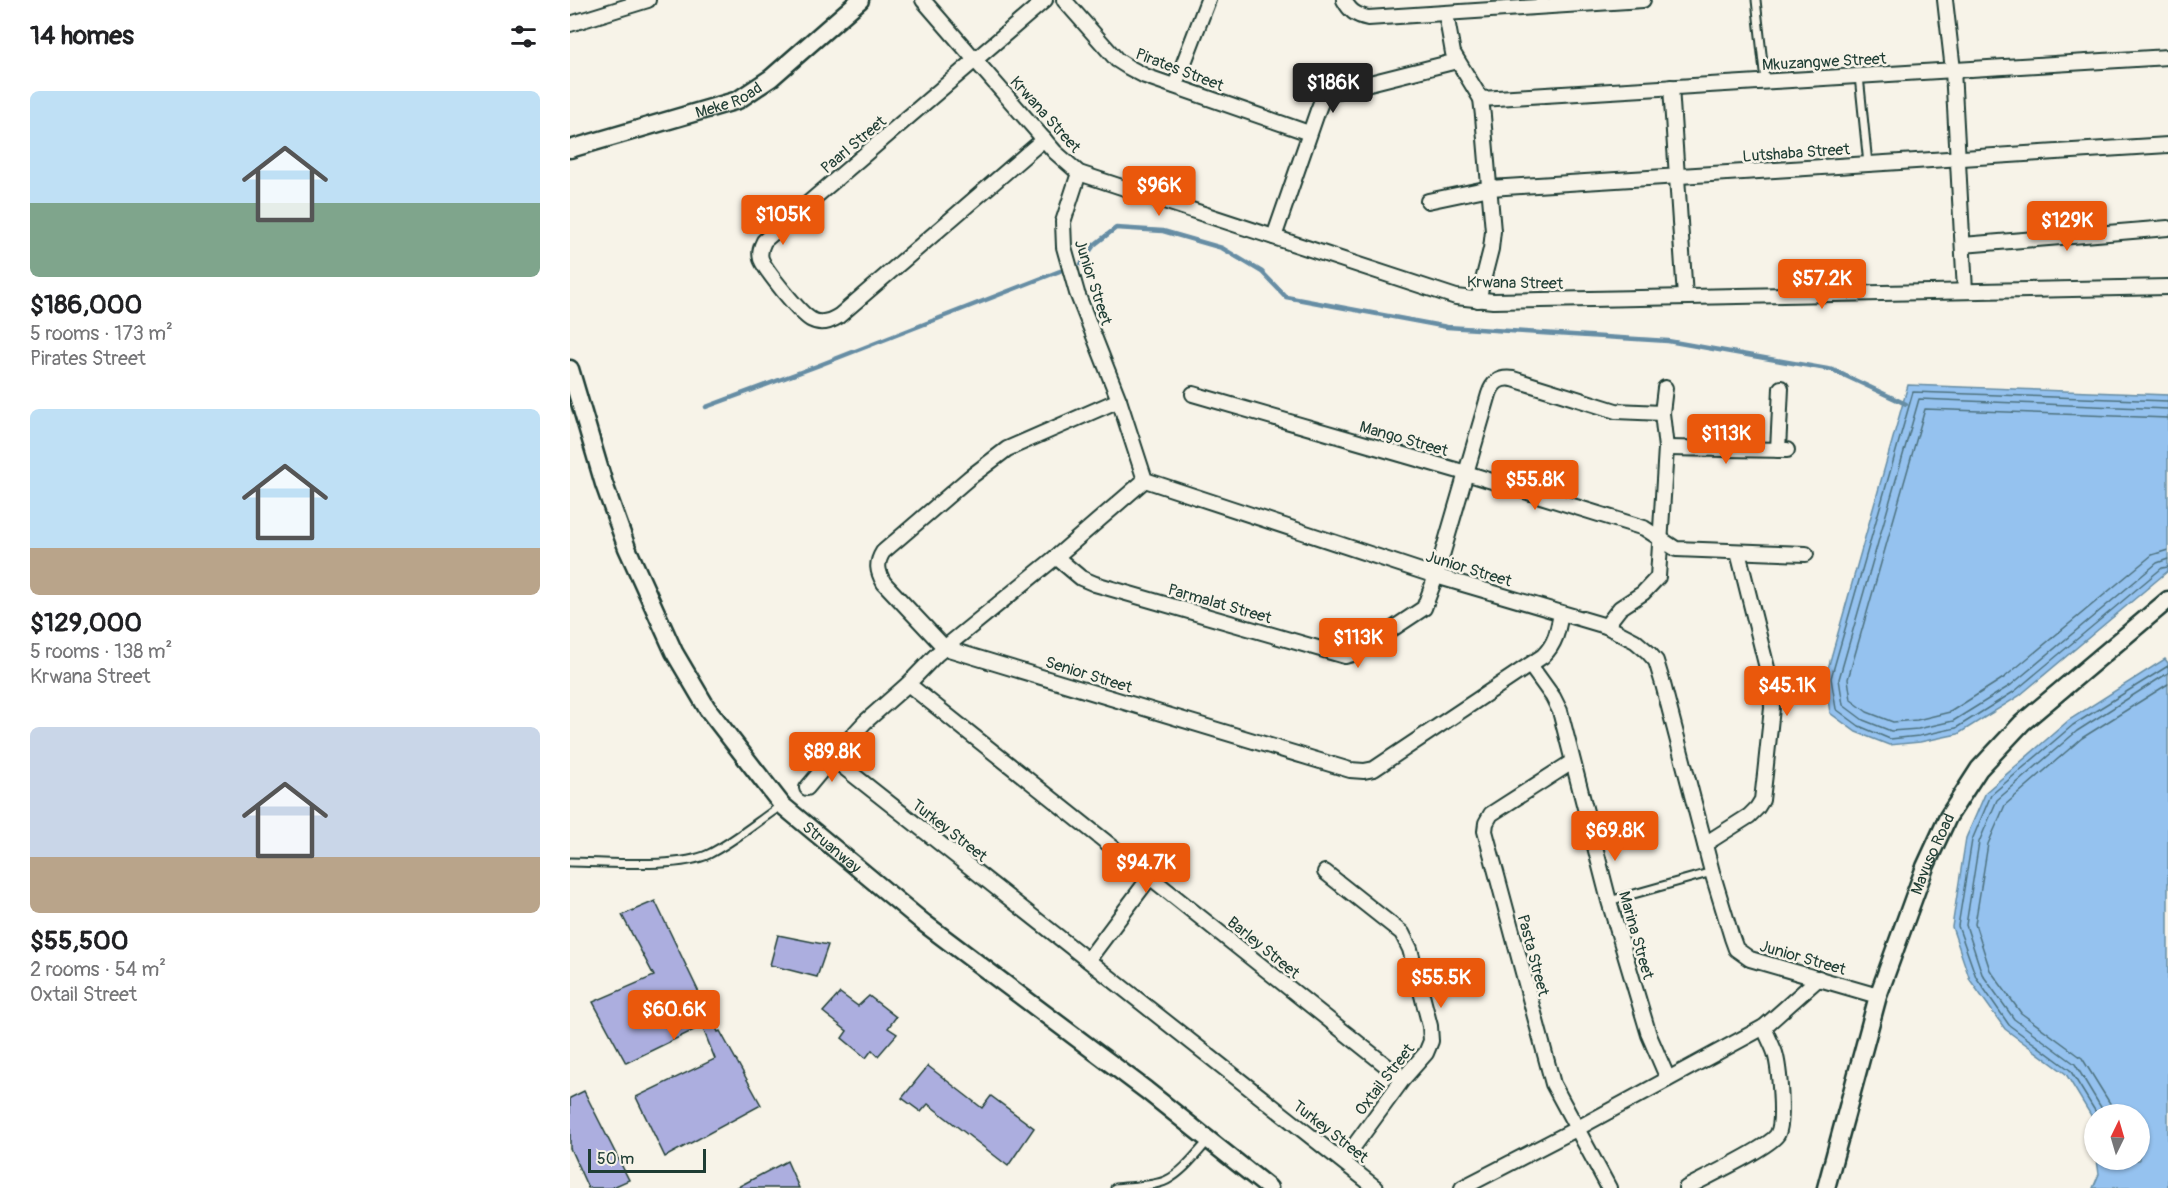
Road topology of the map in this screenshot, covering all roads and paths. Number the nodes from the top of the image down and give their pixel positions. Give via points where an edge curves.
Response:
1 (860, 0) edge
2 (923, 0) edge
3 (1045, 0) edge
4 (1064, 0) edge
5 (1208, 0) edge
6 (1344, 0) edge
7 (1643, 0) edge
8 (1756, 0) edge
9 (1945, 0) edge
10 (644, 1) edge
11 (1446, 14) junction
12 (570, 24) edge
13 (2168, 57) edge
14 (977, 61) junction
15 (1457, 61) junction
16 (1953, 70) junction
17 (1859, 76) junction
18 (1765, 81) junction
19 (1175, 86) junction
20 (1671, 87) junction
21 (1481, 99) junction
22 (1309, 134) junction
23 (1044, 140) junction
24 (2168, 145) edge
25 (570, 149) edge
26 (1958, 158) junction
27 (1868, 164) junction
28 (1079, 173) junction
29 (1677, 176) junction
30 (1490, 188) junction
31 (1428, 201) dead end
32 (2168, 228) edge
33 (1274, 237) junction
34 (1963, 245) junction
35 (2168, 287) edge
36 (1965, 291) junction
37 (1685, 297) junction
38 (1478, 300) junction
39 (570, 369) edge
40 (1665, 388) dead end
41 (1781, 388) dead end
42 (1193, 394) dead end
43 (1119, 400) junction
44 (1662, 412) junction
45 (1666, 448) junction
46 (1466, 473) junction
47 (1145, 480) junction
48 (1661, 541) junction
49 (1738, 552) junction
50 (1806, 554) dead end
51 (1056, 557) junction
52 (1436, 576) junction
53 (2168, 600) edge
54 (1561, 613) junction
55 (1606, 626) junction
56 (945, 648) junction
57 (1530, 666) junction
58 (908, 684) junction
59 (832, 758) junction
60 (1572, 762) junction
61 (807, 788) dead end
62 (782, 805) junction
63 (1705, 844) junction
64 (570, 862) edge
65 (1325, 872) dead end
66 (1712, 872) junction
67 (1150, 877) junction
68 (1609, 901) junction
69 (1088, 960) junction
70 (1819, 978) junction
71 (1878, 996) junction
72 (1764, 1027) junction
73 (1403, 1079) junction
74 (1668, 1079) junction
75 (1578, 1128) junction
76 (1209, 1140) junction
77 (1342, 1161) junction
78 (1156, 1186) edge
79 (1115, 1188) edge
80 (1269, 1188) edge
81 (1376, 1188) edge
82 (1462, 1188) edge
83 (1609, 1188) edge
84 (1686, 1188) edge
85 (1826, 1188) edge

1 - 25 street, Meke Road via 771,78 738,100
2 - 14 street, Krwana Street
3 - 14 street, Paarl Street
4 - 19 street, Pirates Street via 1117,60 1145,76
5 - 19 street
6 - 11 street via 1356,15 1368,18
7 - 11 street
8 - 18 lane
9 - 16 street
10 - 12 street
11 - 15 street
13 - 16 street, Mkuzangwe Street
14 - 23 street, Krwana Street
14 - 23 street, Paarl Street via 764,241 760,258 805,315 814,321 831,321 839,316
15 - 21 street
15 - 22 street via 1328,94
16 - 17 street, Mkuzangwe Street
16 - 26 street
17 - 18 street, Mkuzangwe Street
17 - 27 lane
18 - 20 street, Mkuzangwe Street
19 - 22 street, Pirates Street
20 - 21 street, Mkuzangwe Street
20 - 29 street
21 - 30 street
22 - 33 street
23 - 28 street, Krwana Street
24 - 26 street, Lutshaba Street
26 - 27 street, Lutshaba Street
26 - 34 street
27 - 29 street, Lutshaba Street
28 - 33 street, Krwana Street
28 - 43 street, Junior Street via 1063,222 1064,247 1077,293
29 - 30 street, Lutshaba Street
29 - 37 street
30 - 31 street, Lutshaba Street
30 - 38 street via 1492,240
32 - 34 street
33 - 38 street, Krwana Street via 1456,297
34 - 36 street
35 - 36 street, Krwana Street
36 - 37 street, Krwana Street
37 - 38 street, Krwana Street
39 - 62 street, Struanway via 627,548 674,652 707,708
40 - 44 street
41 - 45 street via 1782,450
42 - 46 street, Mango Street
43 - 47 street, Junior Street
43 - 56 street via 1007,449 883,552 878,564 884,583
44 - 45 street
44 - 46 street, Parmalat Street via 1616,411 1513,378 1498,380 1492,385
45 - 48 street
46 - 48 street, Mango Street via 1644,528
46 - 52 street, Parmalat Street
47 - 51 street
47 - 52 street, Junior Street
48 - 49 street, Mango Street via 1676,549
48 - 55 street via 1658,576 1652,585 1620,608
49 - 50 street, Mango Street
49 - 63 street via 1771,684 1765,774 1762,800 1757,808
51 - 52 street, Parmalat Street via 1095,584 1345,656 1420,612
51 - 56 street
52 - 54 street, Junior Street
53 - 71 street, Mavuso Road via 2022,723 1979,770 1948,817 1925,867
54 - 55 street, Junior Street
54 - 57 street, Senior Street via 1551,648
55 - 63 street, Junior Street via 1635,641 1656,661
56 - 57 street, Senior Street via 1364,771 1374,769
56 - 58 street
57 - 60 street, Marina Street via 1560,711
58 - 59 street
58 - 67 street, Barley Street
59 - 61 street
59 - 69 street, Turkey Street
60 - 68 street, Marina Street
60 - 75 street, Pasta Street via 1491,814 1485,831 1551,1077
62 - 64 lane via 707,855 673,863
62 - 76 street, Struanway via 924,923
63 - 66 street, Junior Street
65 - 73 street, Oxtail Street via 1395,926 1407,940 1431,1041 1426,1053
66 - 68 lane
66 - 70 street, Junior Street via 1736,948 1750,959
67 - 69 street
67 - 73 street, Barley Street
68 - 74 street, Marina Street via 1649,1035
69 - 77 street, Turkey Street
70 - 71 street, Junior Street
70 - 72 street
71 - 85 street, Mavuso Road
72 - 74 street
72 - 84 street via 1776,1055 1780,1130 1762,1147
73 - 77 street, Oxtail Street
74 - 75 street
75 - 82 street
75 - 83 street, Pasta Street
76 - 78 lane via 1178,1172
76 - 80 street, Struanway
77 - 81 street, Turkey Street
78 - 79 lane

